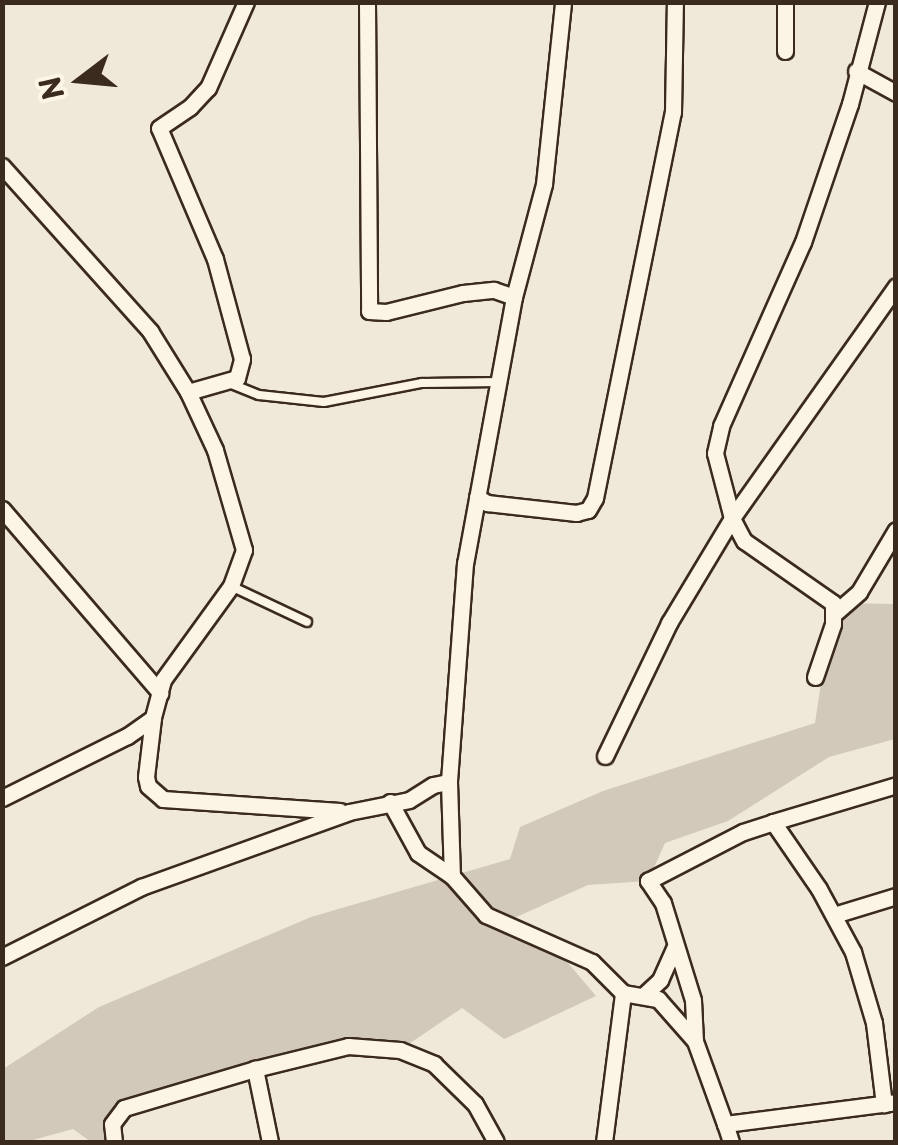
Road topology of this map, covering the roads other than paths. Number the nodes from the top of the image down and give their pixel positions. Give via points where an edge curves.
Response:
1 (246, 2) edge
2 (367, 2) edge
3 (563, 2) edge
4 (675, 2) edge
5 (785, 2) edge
6 (877, 2) edge
7 (785, 51) dead end
8 (856, 71) junction
9 (896, 93) edge
10 (2, 166) edge
11 (896, 286) edge
12 (514, 297) junction
13 (228, 382) junction
14 (500, 382) junction
15 (188, 392) junction
16 (478, 497) junction
17 (2, 509) edge
18 (732, 518) junction
19 (896, 530) edge
20 (231, 586) junction
21 (835, 613) junction
22 (306, 622) dead end
23 (815, 677) dead end
24 (160, 693) junction
25 (152, 718) junction
26 (605, 756) dead end
27 (450, 782) junction
28 (896, 785) edge
29 (2, 798) edge
30 (390, 802) junction
31 (349, 812) junction
32 (774, 822) junction
33 (452, 876) junction
34 (896, 896) edge
35 (834, 915) junction
36 (676, 942) junction
37 (2, 957) edge
38 (622, 993) junction
39 (646, 994) junction
40 (695, 1041) junction
41 (255, 1069) junction
42 (890, 1103) edge
43 (725, 1124) junction
44 (114, 1142) edge
45 (270, 1142) edge
46 (496, 1142) edge
47 (604, 1142) edge
48 (731, 1142) edge

1 - 13 street via 208,88 159,128 236,326 241,371
2 - 12 street via 369,310 386,312 462,292 494,290
3 - 12 street via 544,184
4 - 16 street via 673,112 596,498 576,513
5 - 7 street
6 - 8 street
8 - 9 street
8 - 18 street via 793,271 716,441 716,466
10 - 15 street via 150,331
11 - 18 street
12 - 14 street
13 - 14 lane via 259,396 324,402 422,383
13 - 15 street
14 - 16 street
15 - 20 street via 215,450 242,538 242,564
16 - 27 street via 465,563
17 - 24 street
18 - 21 street via 744,540 821,592
18 - 26 street via 669,623
19 - 21 street via 859,592
20 - 22 lane
20 - 24 street via 173,664
21 - 23 street
24 - 25 street
25 - 29 street
25 - 31 street via 146,777 163,799
27 - 30 street
27 - 33 street
28 - 32 street
30 - 31 street
30 - 33 street via 418,853
31 - 37 street via 141,887
32 - 35 street
32 - 36 street via 648,881
33 - 38 street via 500,924 592,962
34 - 35 street
35 - 42 street via 864,980
36 - 39 street via 660,980
36 - 40 street via 693,1000
38 - 39 street
38 - 47 street
39 - 40 street
40 - 43 street
41 - 44 street via 124,1108 112,1124
41 - 45 street
41 - 46 street via 348,1046 416,1054 463,1089
42 - 43 street
43 - 48 street

